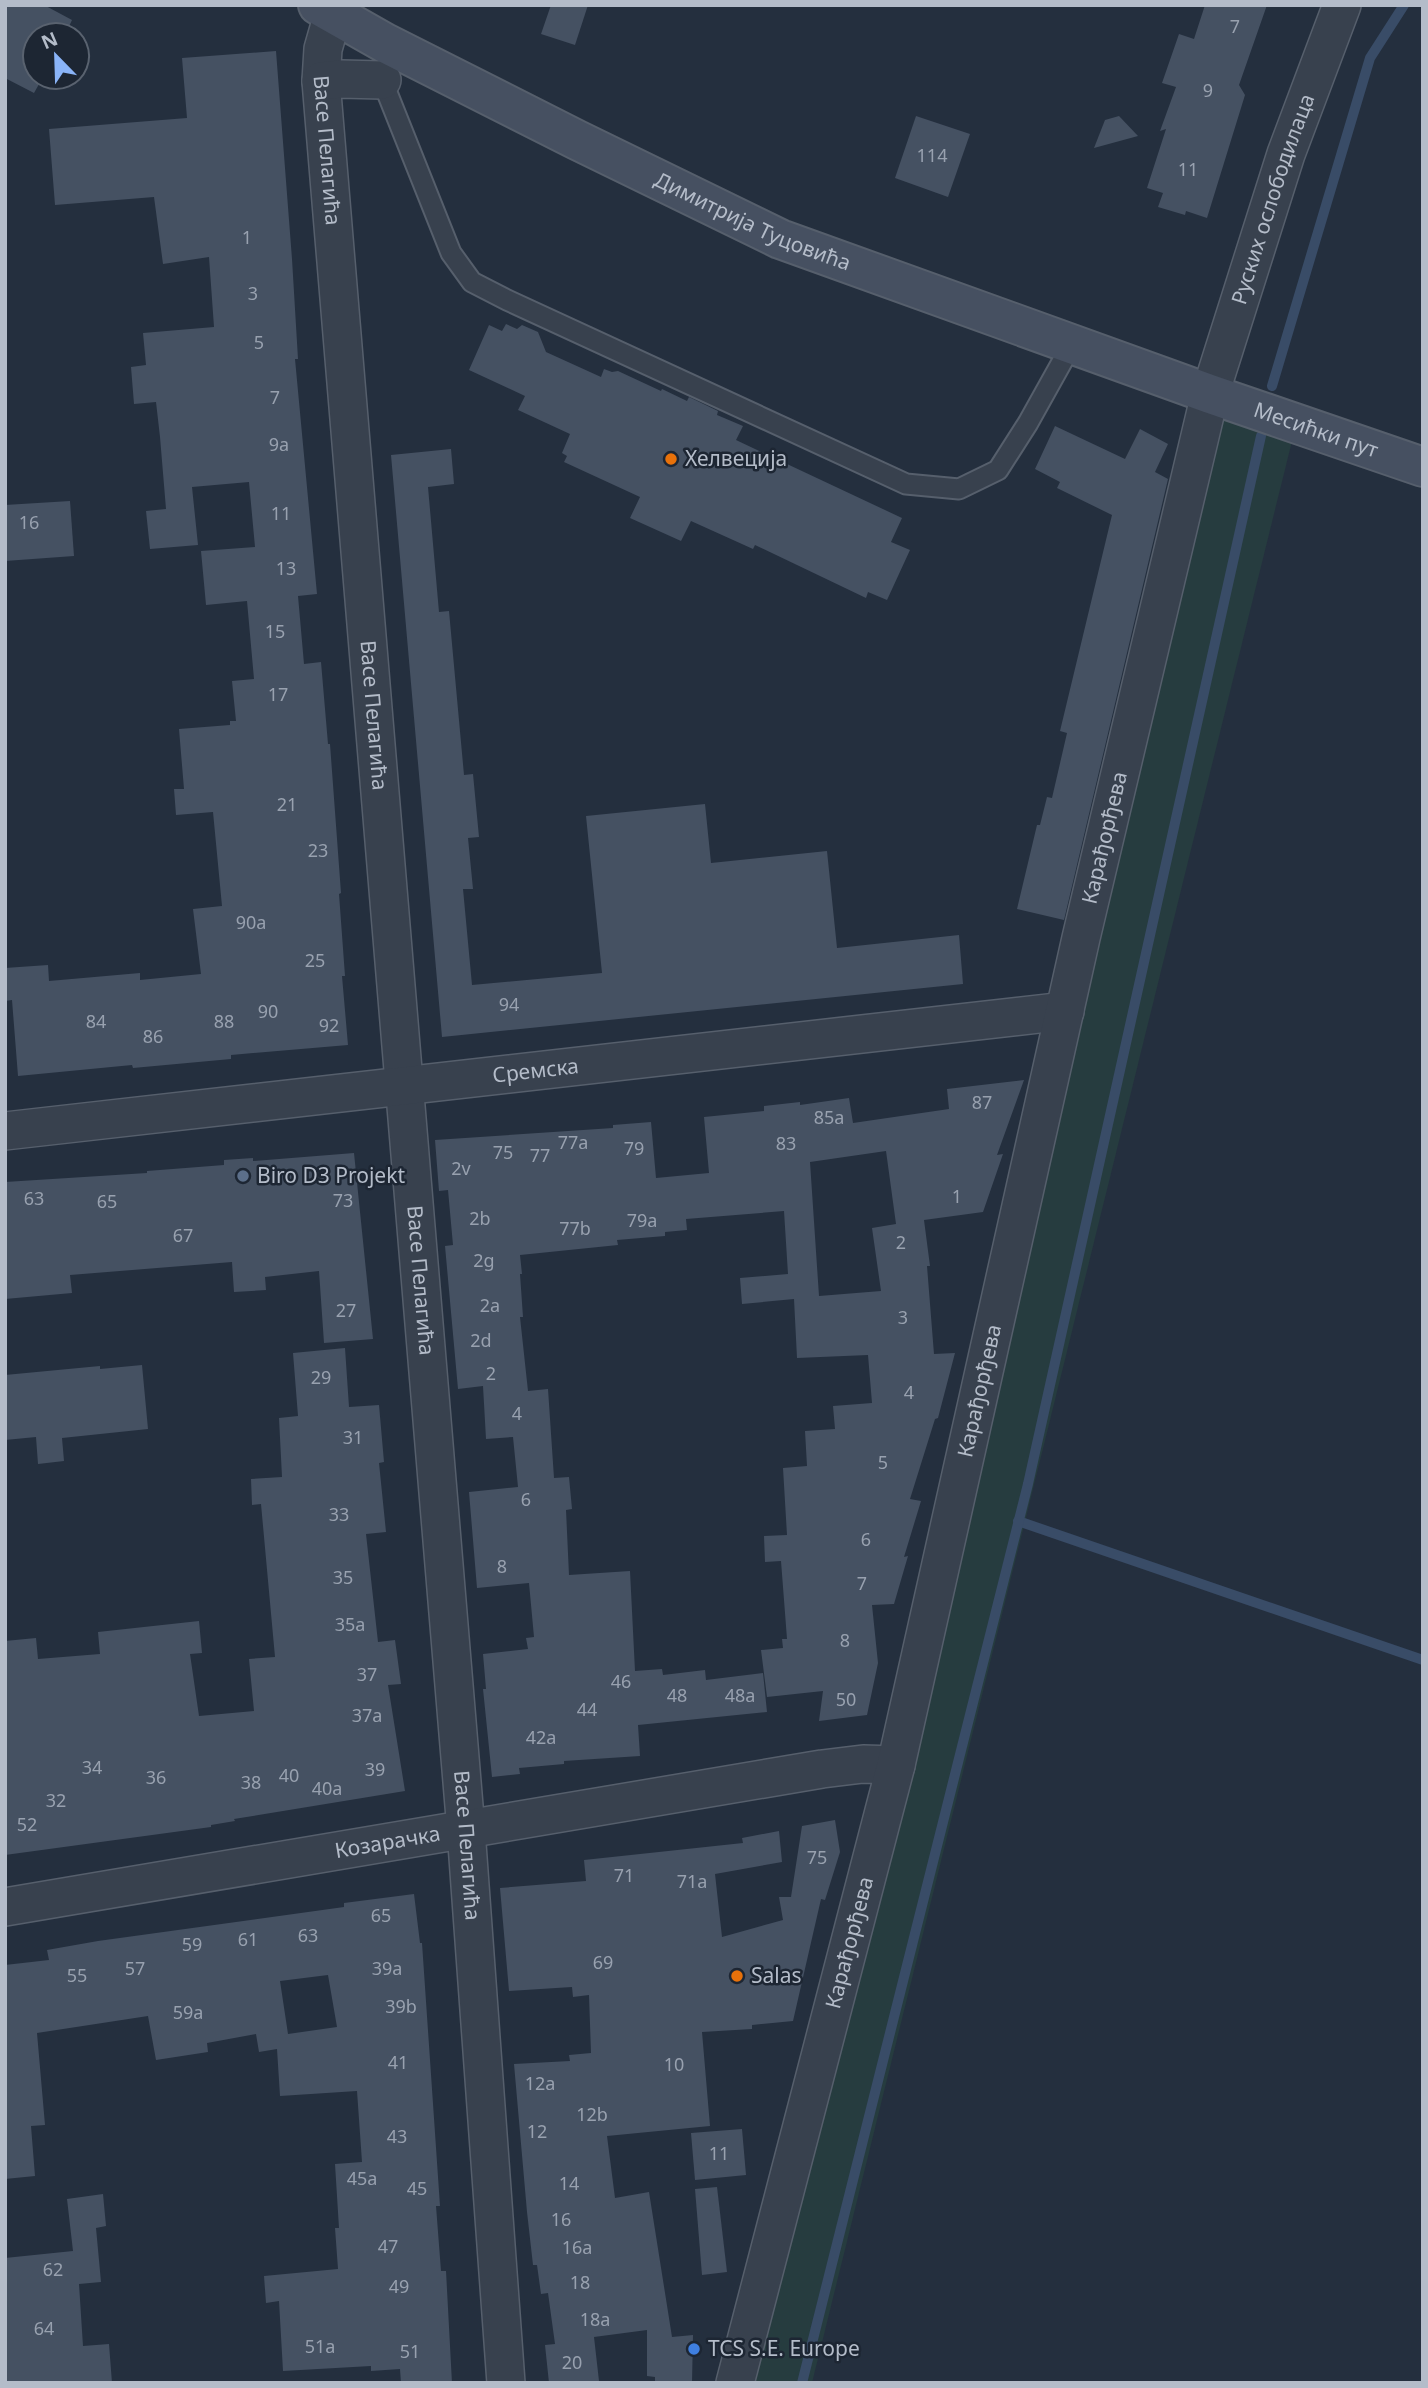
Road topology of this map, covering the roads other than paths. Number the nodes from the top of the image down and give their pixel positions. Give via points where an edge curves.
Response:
1 (1342, 5) edge
2 (325, 9) edge
3 (384, 62) junction
4 (321, 81) junction
5 (1072, 344) junction
6 (1210, 394) junction
7 (1423, 467) edge
8 (1065, 1011) junction
9 (403, 1086) junction
10 (5, 1131) edge
11 (897, 1765) junction
12 (466, 1830) junction
13 (5, 1908) edge
14 (506, 2383) edge
15 (734, 2383) edge

1 - 6 street, Руских ослободилаца via 1286,154
2 - 3 street, Димитрија Туцовића
2 - 4 street, Васе Пелагића
3 - 4 street via 341,79
3 - 5 street, Димитрија Туцовића via 565,134 780,239
3 - 5 lane via 451,253 472,282 906,484 959,489 998,470
4 - 9 street, Васе Пелагића
5 - 6 street, Димитрија Туцовића
6 - 7 street, Месићки пут
6 - 8 street, Карађорђева
8 - 9 street, Сремска
8 - 11 street, Карађорђева
9 - 10 street, Сремска
9 - 12 street, Васе Пелагића
11 - 12 street, Козарачка via 822,1769
11 - 15 street, Карађорђева
12 - 13 street, Козарачка
12 - 14 street, Васе Пелагића

